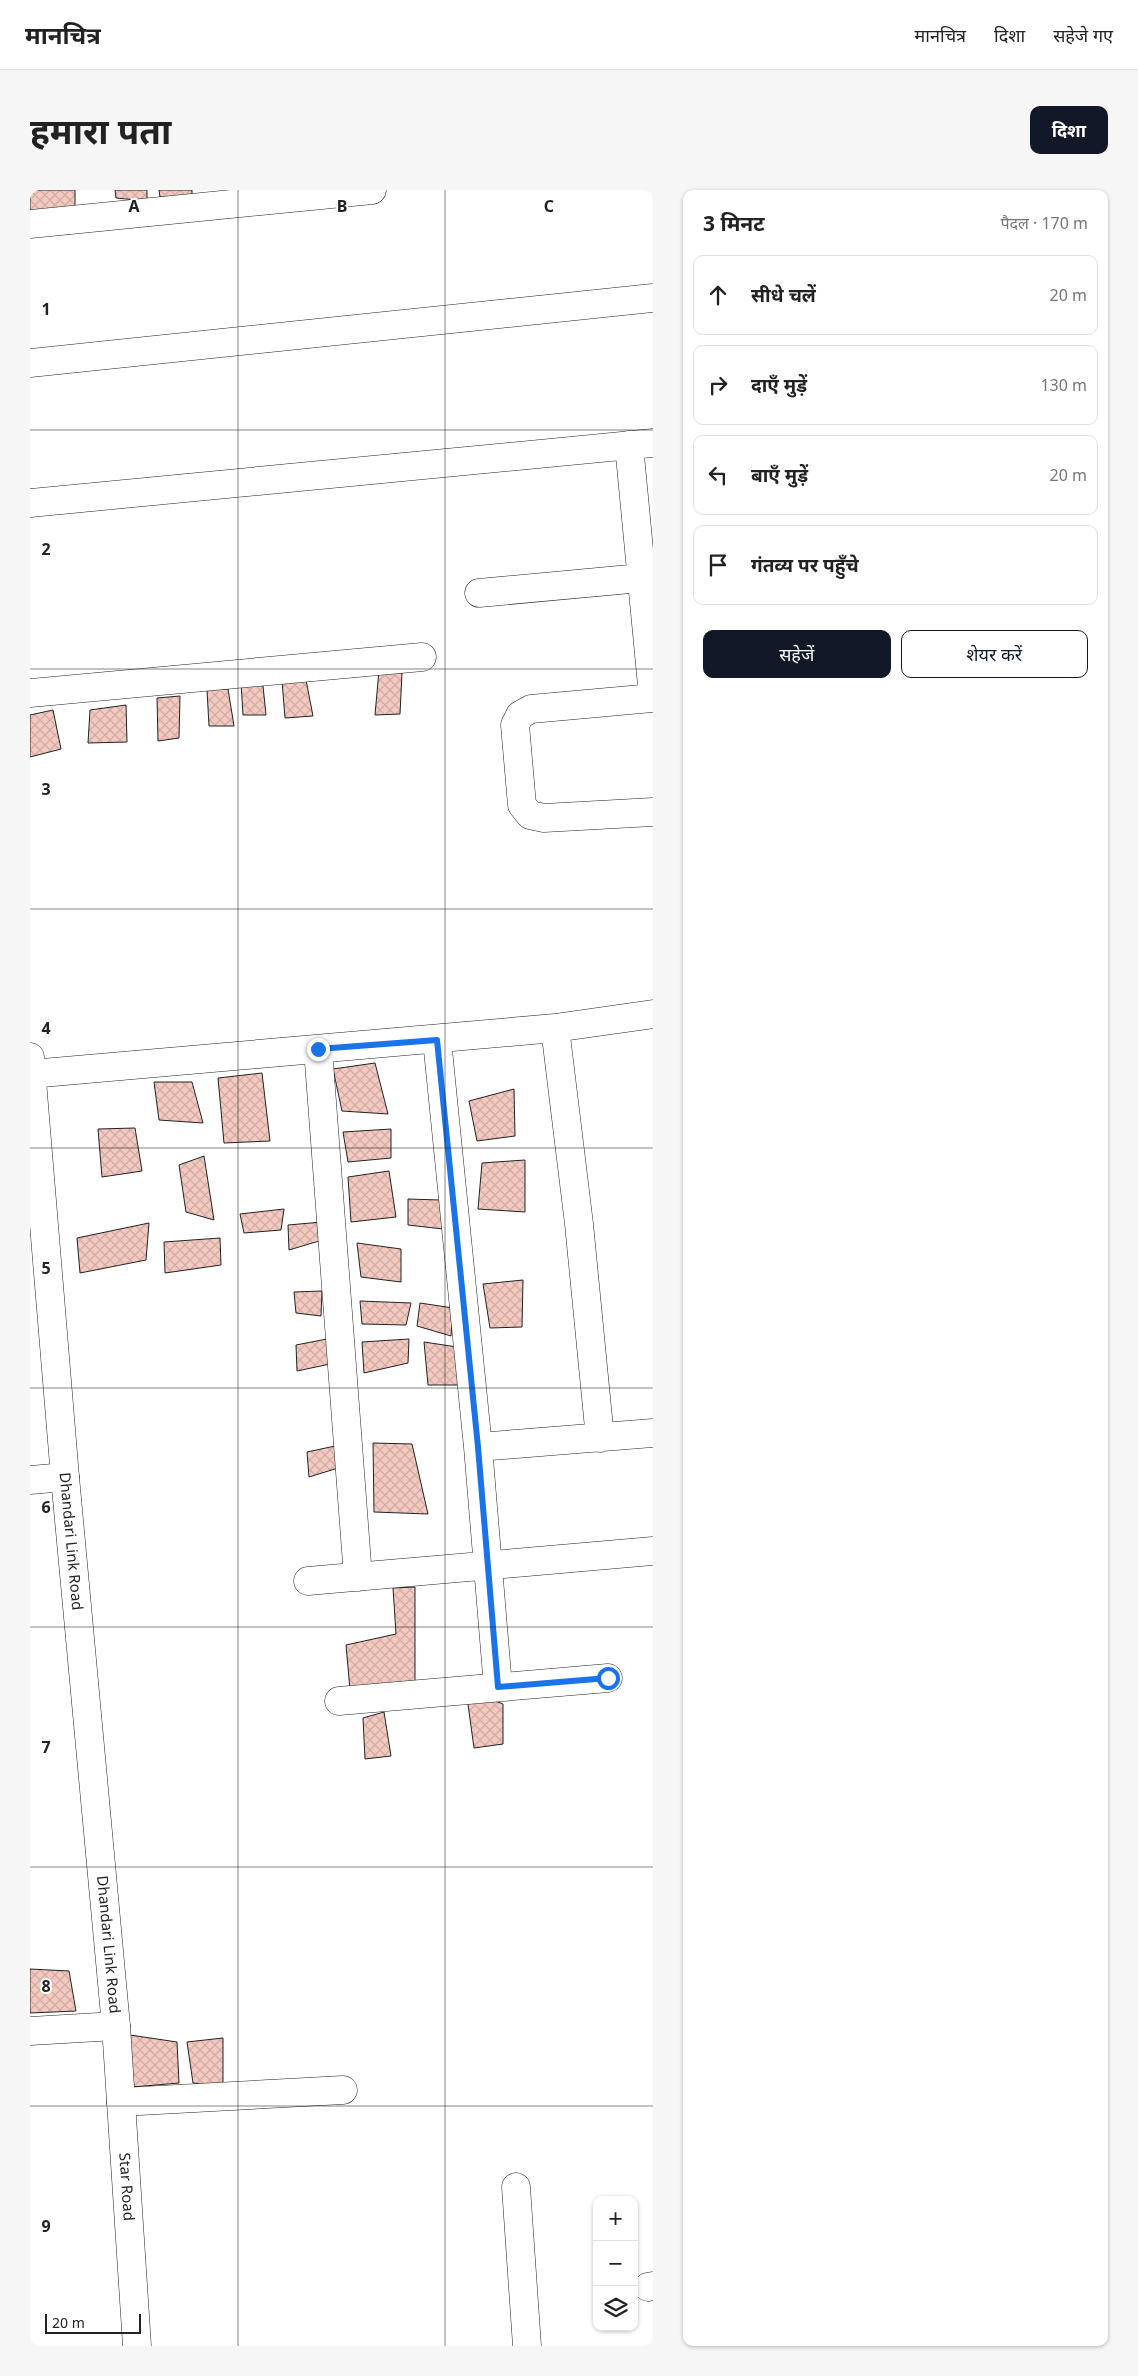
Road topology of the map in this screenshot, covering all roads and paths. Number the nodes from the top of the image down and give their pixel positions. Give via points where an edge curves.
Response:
1 (372, 190) edge
2 (30, 224) edge
3 (653, 298) edge
4 (30, 363) edge
5 (641, 444) edge
6 (30, 503) edge
7 (640, 578) junction
8 (479, 593) dead end
9 (422, 656) dead end
10 (30, 693) edge
11 (653, 697) edge
12 (653, 812) edge
13 (653, 1014) edge
14 (555, 1028) junction
15 (437, 1040) junction
16 (318, 1049) junction
17 (30, 1068) edge
18 (653, 1433) edge
19 (600, 1438) junction
20 (478, 1447) junction
21 (65, 1477) junction
22 (30, 1480) edge
23 (653, 1551) edge
24 (488, 1565) junction
25 (358, 1577) junction
26 (308, 1581) dead end
27 (608, 1678) dead end
28 (498, 1687) junction
29 (339, 1701) dead end
30 (116, 2026) junction
31 (30, 2030) edge
32 (343, 2090) dead end
33 (121, 2102) junction
34 (516, 2187) dead end
35 (137, 2346) edge
36 (527, 2346) edge

1 - 2 street
3 - 4 street
5 - 6 street
5 - 7 street
7 - 8 street
7 - 11 street
9 - 10 street
11 - 12 street via 531,709 520,714 515,725 522,805 530,814 544,818
13 - 14 street
14 - 15 street
14 - 19 street
15 - 16 street
15 - 20 street
16 - 17 street
16 - 25 street
17 - 21 street, Dhandari Link Road
18 - 19 street
19 - 20 street
20 - 24 street
21 - 22 street
21 - 30 street, Dhandari Link Road
23 - 24 street
24 - 25 street
24 - 28 street
25 - 26 street
27 - 28 street
28 - 29 street
30 - 31 street
30 - 33 street, Star Road
32 - 33 street
33 - 35 street, Star Road
34 - 36 street

